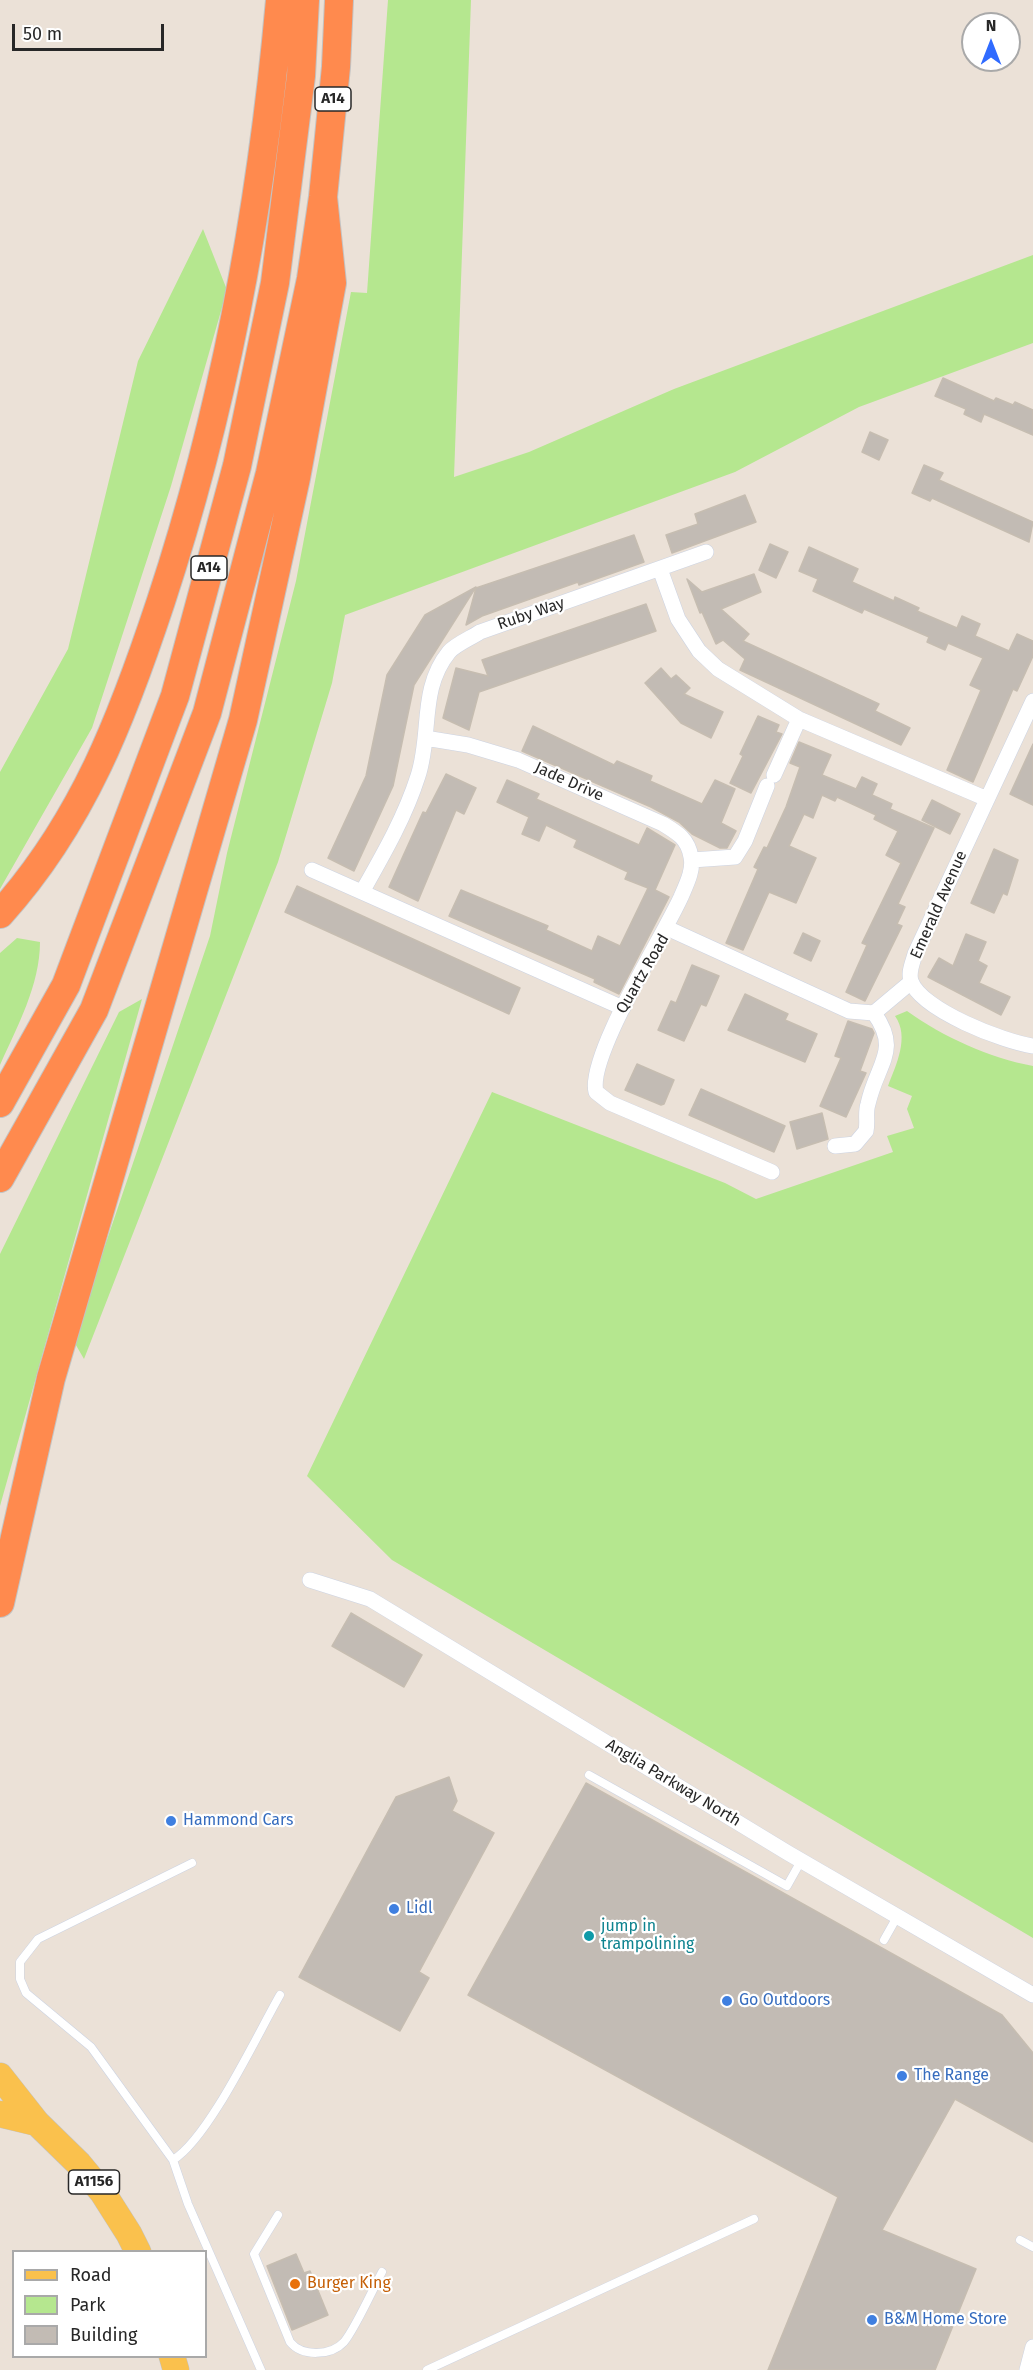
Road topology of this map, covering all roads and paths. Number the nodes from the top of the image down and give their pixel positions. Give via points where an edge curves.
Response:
1 (280, 0) edge
2 (305, 0) edge
3 (339, 0) edge
4 (323, 197) junction
5 (706, 552) dead end
6 (660, 568) junction
7 (1033, 701) edge
8 (799, 719) junction
9 (425, 738) junction
10 (987, 799) junction
11 (692, 860) junction
12 (312, 870) dead end
13 (362, 892) junction
14 (0, 914) edge
15 (667, 928) junction
16 (911, 982) junction
17 (623, 1008) junction
18 (874, 1013) junction
19 (1033, 1046) edge
20 (0, 1103) edge
21 (835, 1146) dead end
22 (772, 1172) dead end
23 (0, 1178) edge
24 (310, 1580) dead end
25 (0, 1603) edge
26 (590, 1774) dead end
27 (801, 1861) junction
28 (192, 1863) dead end
29 (897, 1917) junction
30 (884, 1940) dead end
31 (279, 1995) dead end
32 (1033, 1995) edge
33 (0, 2076) edge
34 (0, 2114) edge
35 (37, 2123) junction
36 (173, 2160) junction
37 (278, 2215) dead end
38 (754, 2219) dead end
39 (1020, 2240) dead end
40 (1033, 2247) edge
41 (137, 2250) edge
42 (382, 2272) dead end
43 (1033, 2347) edge
44 (261, 2370) edge
45 (427, 2370) edge
46 (1026, 2370) edge

1 - 14 highway via 273,77 243,278 204,461 186,524 130,693 93,779 55,846
2 - 20 highway, A14 via 302,76 275,283 237,466 175,696 66,985
3 - 4 highway, A14
4 - 23 highway, A14 via 311,279 270,473 207,713 94,1010
4 - 25 highway via 332,283 296,478 243,720 51,1378
5 - 6 street, Ruby Way
6 - 8 street via 678,619 699,651 718,669
6 - 9 street, Ruby Way via 480,632 450,650 436,673 427,700
7 - 10 street, Emerald Avenue
8 - 10 street
8 - 11 street via 735,857
9 - 11 street, Jade Drive via 507,755 663,825 684,838
9 - 13 street, Ruby Way via 410,798 395,834
10 - 16 street, Emerald Avenue via 915,954
11 - 15 street
12 - 13 street
13 - 17 street
15 - 17 street, Quartz Road
15 - 18 street, Quartz Road via 837,1008
16 - 18 street
16 - 19 street, Emerald Avenue via 929,1002 963,1021 993,1035
17 - 22 street, Quartz Road via 594,1073 600,1097
18 - 21 street via 886,1030 889,1044 867,1106 866,1131 855,1144
24 - 27 street, Anglia Parkway North via 370,1599
26 - 27 lane via 787,1886
27 - 29 street, Anglia Parkway North
28 - 36 lane via 38,1939 20,1962 20,1979 26,1994 91,2047
29 - 30 lane
29 - 32 street, Anglia Parkway North
31 - 36 lane via 211,2117 196,2139
33 - 35 main road, A1156
34 - 35 main road
35 - 41 main road, A1156 via 103,2193
36 - 44 lane via 188,2204
37 - 42 lane via 254,2254 290,2342 301,2352 318,2353 343,2343
38 - 45 lane
39 - 40 lane
43 - 46 street

